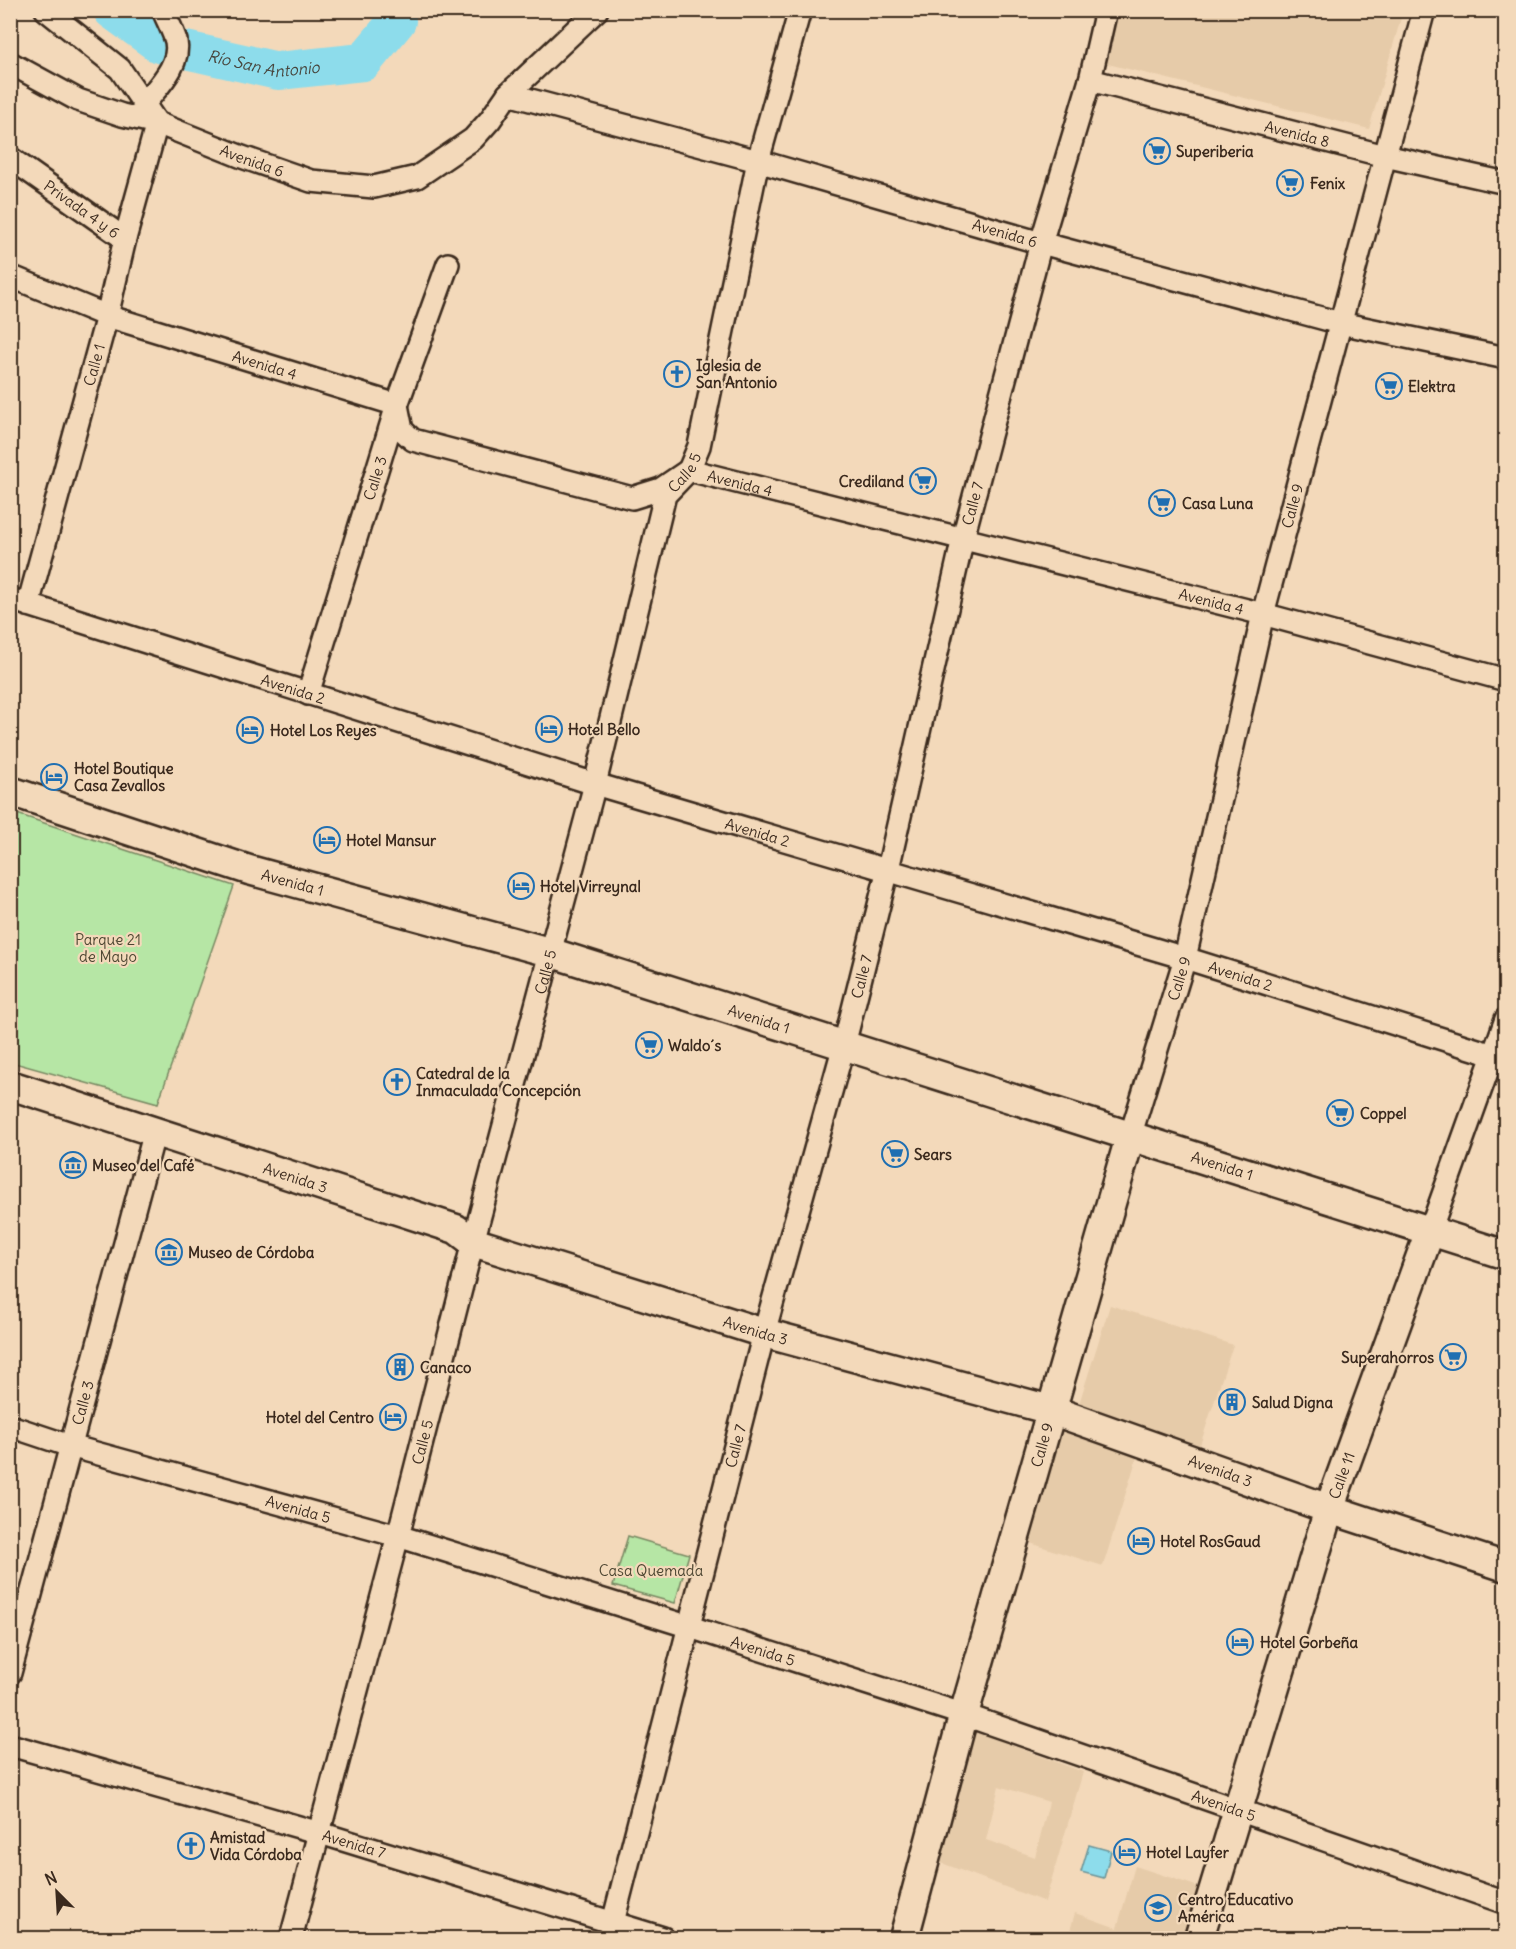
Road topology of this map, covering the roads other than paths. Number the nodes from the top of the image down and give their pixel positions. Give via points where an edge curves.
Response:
1 (46, 10) edge
2 (163, 10) edge
3 (597, 10) edge
4 (800, 10) edge
5 (1106, 10) edge
6 (1424, 10) edge
7 (10, 63) edge
8 (1090, 80) junction
9 (508, 94) junction
10 (145, 103) junction
11 (157, 123) junction
12 (1385, 156) junction
13 (10, 158) edge
14 (758, 161) junction
15 (1506, 183) edge
16 (125, 239) junction
17 (1041, 243) junction
18 (448, 264) dead end
19 (10, 276) edge
20 (107, 316) junction
21 (1340, 323) junction
22 (1506, 358) edge
23 (398, 405) junction
24 (689, 470) junction
25 (963, 538) junction
26 (19, 602) edge
27 (1263, 614) junction
28 (1506, 680) edge
29 (308, 694) junction
30 (595, 784) junction
31 (10, 791) edge
32 (888, 869) junction
33 (549, 952) junction
34 (1185, 958) junction
35 (1506, 1018) edge
36 (844, 1045) junction
37 (1500, 1057) edge
38 (10, 1085) edge
39 (155, 1131) junction
40 (1130, 1137) junction
41 (1430, 1231) junction
42 (473, 1242) junction
43 (1506, 1255) edge
44 (764, 1333) junction
45 (1051, 1410) junction
46 (10, 1426) edge
47 (70, 1446) junction
48 (1329, 1509) junction
49 (398, 1536) junction
50 (1506, 1567) edge
51 (690, 1627) junction
52 (10, 1673) edge
53 (965, 1715) junction
54 (10, 1745) edge
55 (1239, 1811) junction
56 (320, 1833) junction
57 (1506, 1903) edge
58 (611, 1931) edge
59 (291, 1938) edge
60 (663, 1938) edge
61 (904, 1938) edge
62 (1199, 1938) edge

1 - 10 street via 120,69
2 - 10 street via 176,42 175,60
3 - 9 street
4 - 14 street, Calle 5
5 - 8 street, Calle 7
6 - 12 street, Calle 9
7 - 11 street, Avenida 6 via 78,100
8 - 12 street, Avenida 8
8 - 17 street, Calle 7
9 - 11 street, Avenida 6 via 473,139 417,177 374,187 311,181
9 - 14 street, Avenida 6
10 - 11 street
11 - 16 street, Calle 1
12 - 15 street, Avenida 8
12 - 21 street, Calle 9
13 - 16 street, Privada 4 y 6
14 - 17 street, Avenida 6
14 - 24 street, Calle 5 via 699,446
16 - 20 street, Calle 1
17 - 21 street, Avenida 6
17 - 25 street, Calle 7
18 - 23 street, Calle 3
19 - 20 street, Avenida 4
20 - 23 street, Avenida 4
20 - 26 street, Calle 1
21 - 22 street, Avenida 6
21 - 27 street, Calle 9
23 - 24 street, Avenida 4 via 402,430 413,440 632,498 661,489
23 - 29 street, Calle 3
24 - 25 street, Avenida 4
24 - 30 street, Calle 5 via 665,495
25 - 27 street, Avenida 4
25 - 32 street, Calle 7
26 - 29 street, Avenida 2
27 - 28 street, Avenida 4
27 - 34 street, Calle 9
29 - 30 street, Avenida 2
30 - 32 street, Avenida 2
30 - 33 street, Calle 5
31 - 33 main road, Avenida 1 via 249,870
32 - 34 street, Avenida 2
32 - 36 street, Calle 7
33 - 36 main road, Avenida 1
33 - 42 street, Calle 5
34 - 37 street, Avenida 2
34 - 40 street, Calle 9
35 - 37 street, Calle 11
36 - 40 main road, Avenida 1
36 - 44 street, Calle 7
37 - 41 street, Calle 11
38 - 39 main road, Avenida 3
39 - 42 main road, Avenida 3 via 456,1229
39 - 47 street, Calle 3
40 - 41 main road, Avenida 1
40 - 45 main road, Calle 9
41 - 43 main road, Avenida 1
41 - 48 main road, Calle 11
42 - 44 main road, Avenida 3
42 - 49 street, Calle 5
44 - 45 main road, Avenida 3
44 - 51 street, Calle 7
45 - 48 main road, Avenida 3
45 - 53 main road, Calle 9
46 - 47 street, Avenida 5
47 - 49 street, Avenida 5
47 - 52 street, Calle 3
48 - 50 main road, Avenida 3
48 - 55 main road, Calle 11
49 - 51 street, Avenida 5
49 - 56 street, Calle 5
51 - 53 street, Avenida 5
51 - 58 street, Calle 7
53 - 55 street, Avenida 5
53 - 61 main road, Calle 9
54 - 56 street, Avenida 7
55 - 57 street, Avenida 5
55 - 62 main road, Calle 11
56 - 58 street, Avenida 7
56 - 59 street, Calle 5
58 - 60 street, Avenida 7

